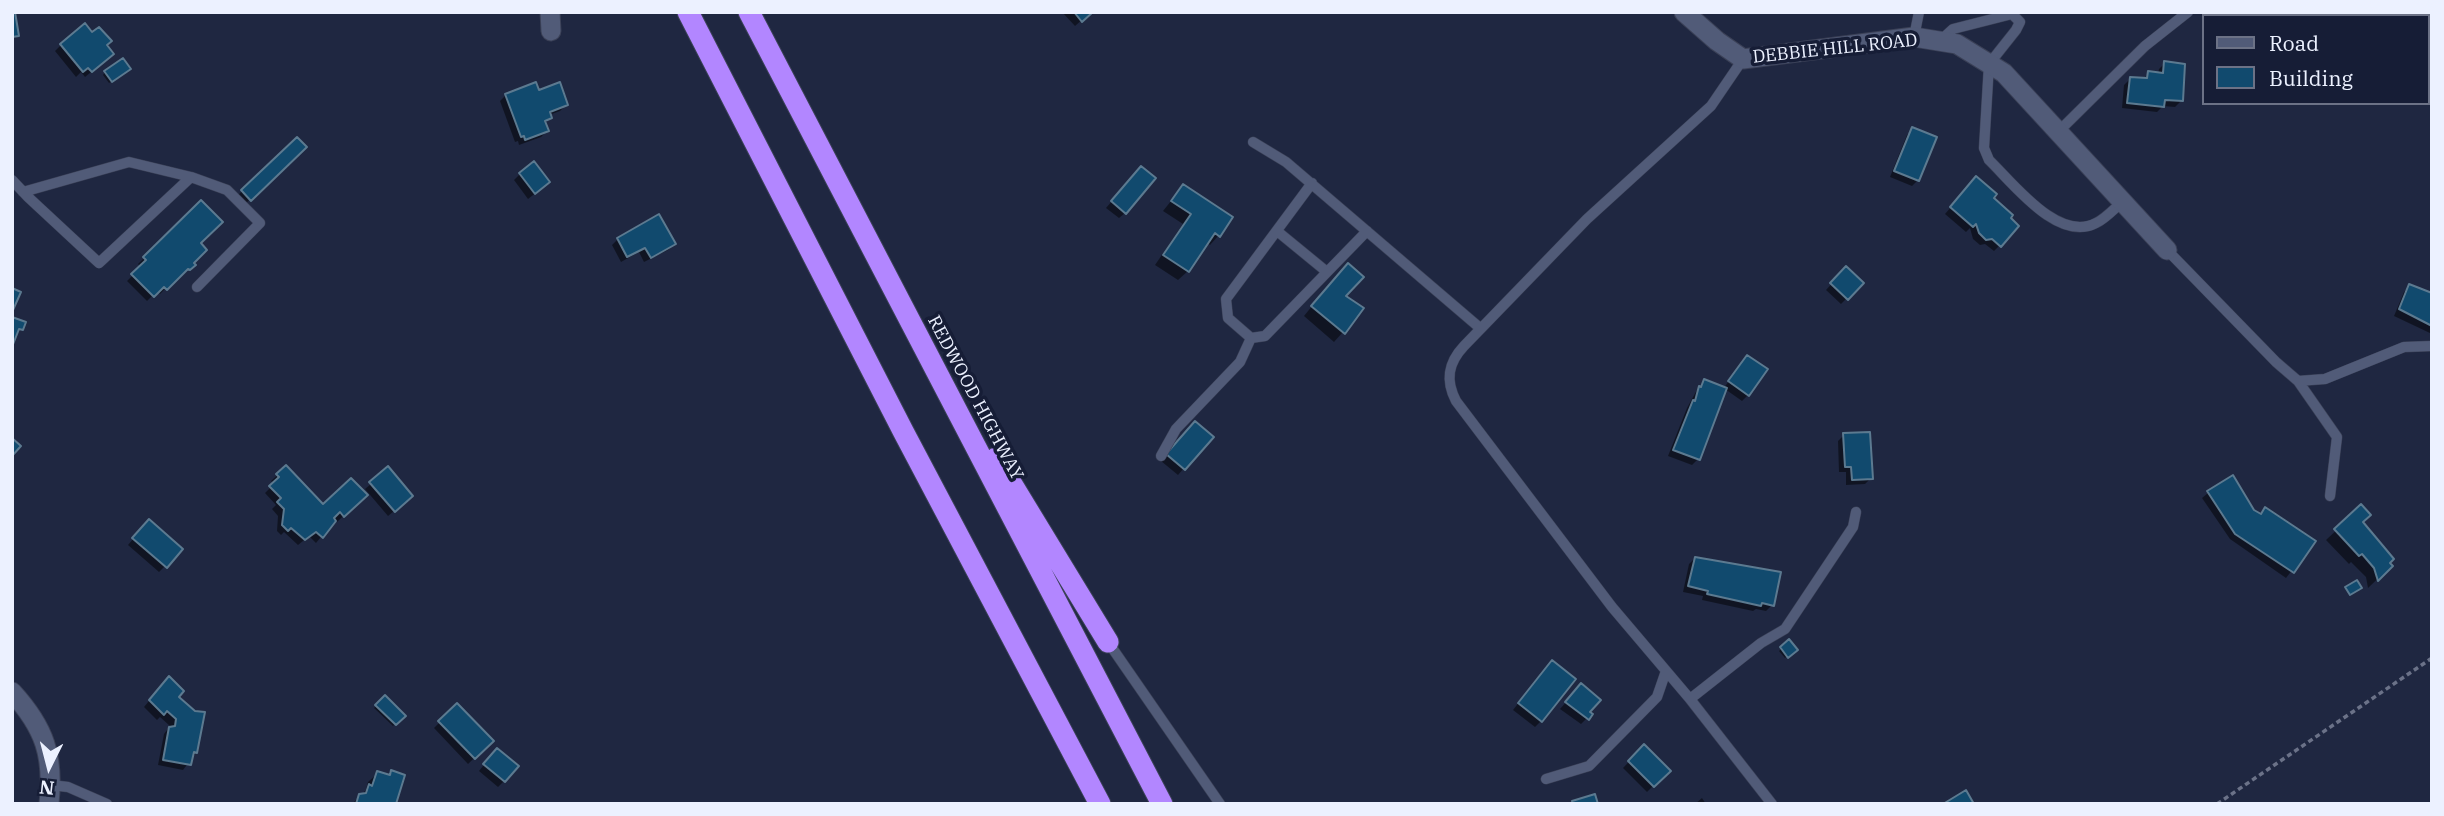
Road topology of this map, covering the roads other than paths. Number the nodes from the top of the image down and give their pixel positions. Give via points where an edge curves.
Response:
1 (688, 12) edge
2 (749, 12) edge
3 (1684, 12) edge
4 (1919, 12) edge
5 (2188, 12) edge
6 (1914, 37) junction
7 (1939, 41) junction
8 (1743, 58) junction
9 (1989, 64) junction
10 (2058, 132) junction
11 (1253, 142) dead end
12 (191, 177) junction
13 (12, 180) edge
14 (1312, 183) junction
15 (23, 192) junction
16 (2122, 202) junction
17 (1277, 230) junction
18 (1367, 231) junction
19 (2166, 250) joint
20 (1327, 272) junction
21 (890, 282) junction
22 (197, 287) dead end
23 (1480, 328) junction
24 (1251, 338) junction
25 (2432, 346) edge
26 (2298, 381) junction
27 (1160, 456) dead end
28 (2330, 496) dead end
29 (1856, 512) dead end
30 (1108, 642) joint
31 (1666, 671) junction
32 (12, 692) edge
33 (1690, 699) junction
34 (1546, 779) dead end
35 (50, 794) edge
36 (107, 804) edge
37 (1100, 804) edge
38 (1162, 804) edge
39 (1220, 804) edge
40 (1772, 804) edge

1 - 37 highway
2 - 21 highway, REDWOOD HIGHWAY
3 - 8 street, DEBBIE HILL ROAD
4 - 6 lane
5 - 10 lane via 2145,46
6 - 7 street, DEBBIE HILL ROAD
6 - 8 street, DEBBIE HILL ROAD
7 - 9 street, DEBBIE HILL ROAD via 1957,44
7 - 9 lane via 1953,29 2012,14 2020,22
8 - 23 lane via 1711,106 1587,219
9 - 10 street, DEBBIE HILL ROAD via 2004,73
9 - 16 lane via 1984,148 1989,160 2051,220 2065,225 2096,223
10 - 16 street, DEBBIE HILL ROAD
11 - 14 lane
12 - 15 lane via 129,162
12 - 15 lane via 99,264
12 - 22 lane via 227,190 260,223
13 - 15 lane
14 - 17 lane
14 - 18 lane
16 - 19 street, DEBBIE HILL ROAD
17 - 20 lane
17 - 24 lane via 1226,299 1228,318
18 - 20 lane
18 - 23 lane
19 - 26 lane
20 - 24 lane via 1265,336
21 - 30 highway
21 - 38 highway, REDWOOD HIGHWAY
23 - 31 lane via 1450,366 1450,389 1456,401
24 - 27 lane via 1240,362 1177,429
25 - 26 lane via 2404,347 2325,379
26 - 28 lane via 2337,437
29 - 33 lane via 1853,527 1785,629
30 - 39 lane
31 - 33 lane
31 - 34 lane via 1657,697 1588,766
32 - 35 street via 43,735 50,758
33 - 40 lane
35 - 36 lane via 68,787

